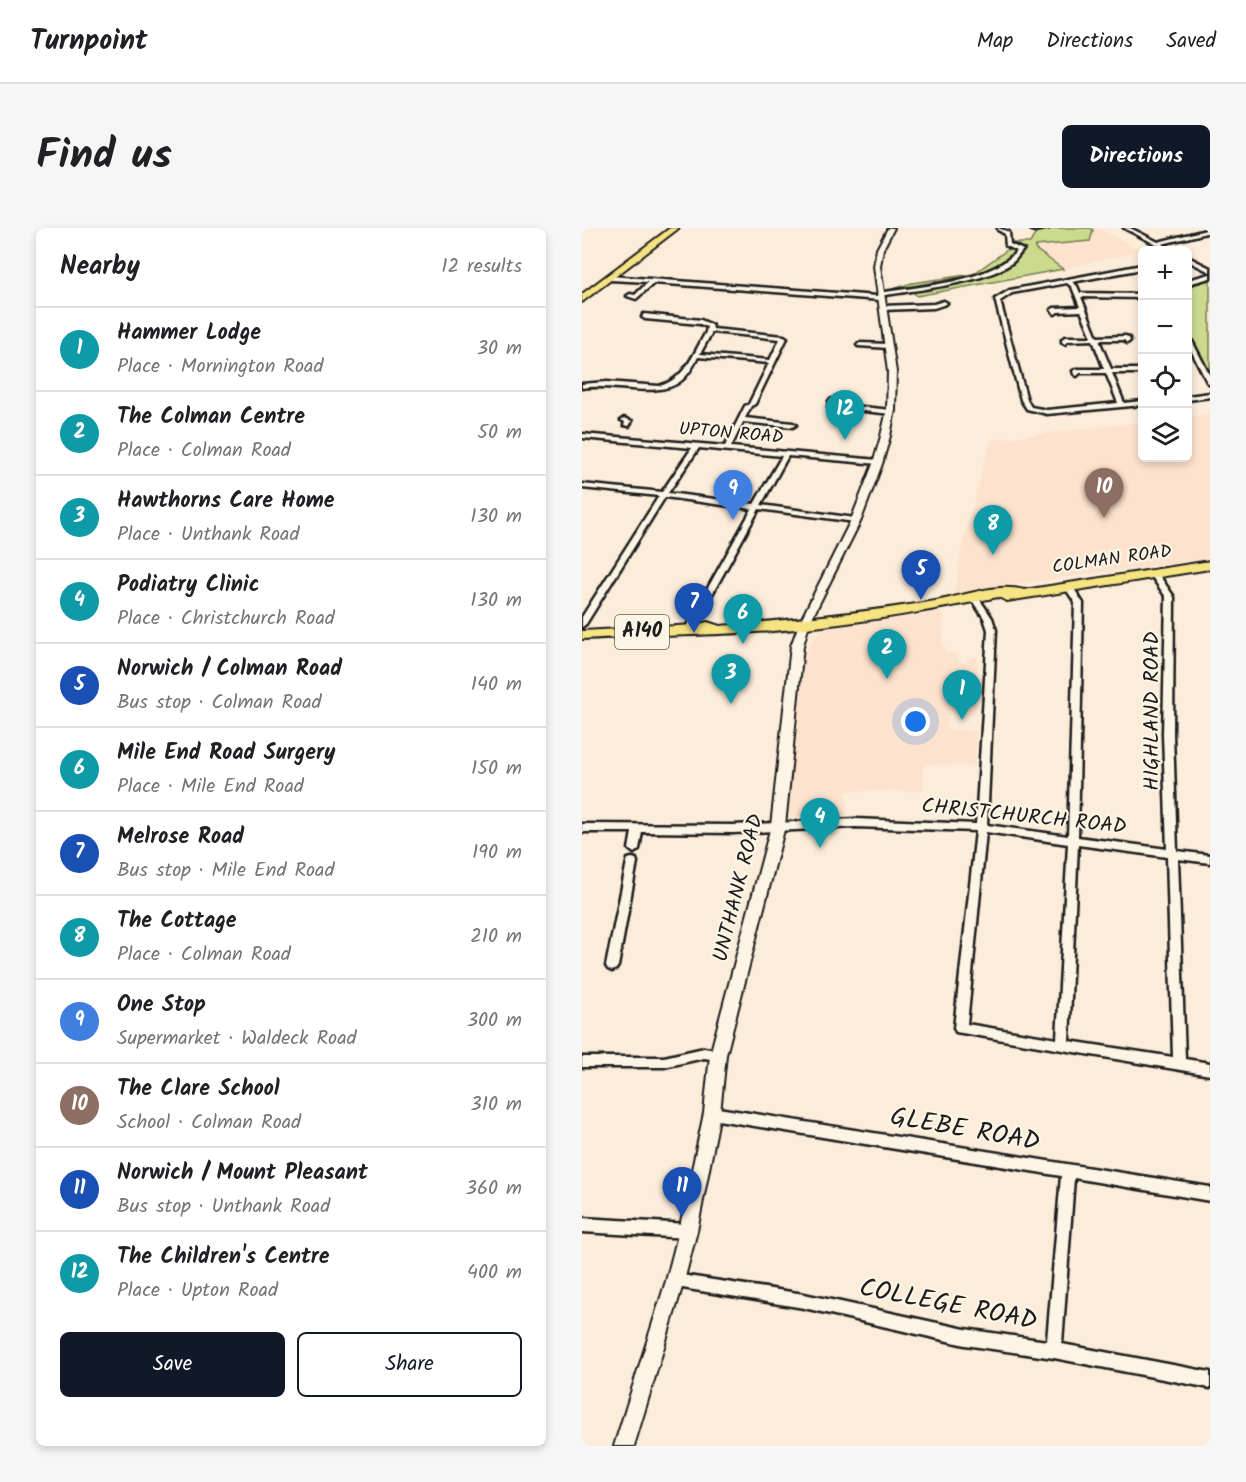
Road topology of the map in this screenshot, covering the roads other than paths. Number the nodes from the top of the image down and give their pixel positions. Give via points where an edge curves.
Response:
1 (675, 228) edge
2 (891, 228) edge
3 (1031, 228) edge
4 (1047, 228) edge
5 (1128, 228) edge
6 (1000, 229) edge
7 (1210, 230) edge
8 (1156, 244) junction
9 (1161, 246) edge
10 (1192, 261) edge
11 (1138, 268) edge
12 (1210, 270) edge
13 (1210, 276) edge
14 (610, 278) junction
15 (652, 281) junction
16 (1192, 281) edge
17 (1069, 282) junction
18 (1078, 295) junction
19 (1138, 296) edge
20 (636, 297) dead end
21 (879, 297) junction
22 (583, 298) edge
23 (944, 303) dead end
24 (883, 308) junction
25 (1083, 309) junction
26 (1054, 310) dead end
27 (645, 317) dead end
28 (710, 330) junction
29 (1126, 338) dead end
30 (1065, 339) dead end
31 (1095, 339) junction
32 (860, 345) dead end
33 (888, 346) junction
34 (1192, 347) edge
35 (694, 355) junction
36 (773, 362) junction
37 (1138, 369) edge
38 (1076, 371) dead end
39 (1109, 371) junction
40 (1210, 382) edge
41 (582, 386) edge
42 (1210, 395) edge
43 (1192, 397) edge
44 (832, 401) dead end
45 (1138, 403) edge
46 (1122, 405) junction
47 (891, 412) junction
48 (741, 420) junction
49 (793, 425) dead end
50 (582, 436) edge
51 (697, 446) junction
52 (726, 448) junction
53 (786, 454) junction
54 (878, 462) junction
55 (582, 486) edge
56 (664, 494) junction
57 (756, 506) junction
58 (855, 520) junction
59 (1210, 565) edge
60 (1154, 574) junction
61 (1068, 586) junction
62 (977, 599) junction
63 (582, 624) edge
64 (804, 624) junction
65 (693, 629) junction
66 (582, 634) edge
67 (778, 826) junction
68 (582, 828) edge
69 (638, 828) junction
70 (981, 828) junction
71 (1073, 840) junction
72 (634, 849) dead end
73 (1171, 854) junction
74 (1210, 859) edge
75 (632, 862) dead end
76 (612, 966) dead end
77 (1063, 1045) junction
78 (718, 1056) junction
79 (582, 1062) edge
80 (1179, 1064) junction
81 (1210, 1069) edge
82 (712, 1113) junction
83 (1068, 1173) junction
84 (1210, 1194) edge
85 (582, 1225) edge
86 (688, 1231) junction
87 (675, 1281) junction
88 (1054, 1350) junction
89 (1210, 1380) edge
90 (624, 1446) edge

1 - 14 highway
2 - 21 street, UNTHANK ROAD via 878,254
3 - 4 street
5 - 8 street
6 - 21 street via 1007,233 1008,245 1020,250 1003,267
7 - 8 street
8 - 9 street
10 - 12 street
11 - 17 street
13 - 16 street
14 - 15 street
14 - 22 highway
15 - 20 street
15 - 21 street
17 - 18 street
17 - 46 street via 1010,292 998,300 1026,405 1047,412
18 - 19 street
18 - 25 street
21 - 24 street, UNTHANK ROAD
23 - 24 street via 935,307
24 - 33 street, UNTHANK ROAD
25 - 26 street
25 - 31 street
27 - 28 street via 701,322
28 - 35 street
28 - 36 street via 781,336 785,340
29 - 31 street
30 - 31 street
31 - 39 street
32 - 33 street
33 - 47 street, UNTHANK ROAD
34 - 40 street
35 - 36 street
35 - 41 street via 680,379 664,387 601,382
36 - 48 street
37 - 39 street
38 - 39 street
39 - 46 street
42 - 43 street
44 - 47 street via 830,406
45 - 46 street
47 - 54 street, UNTHANK ROAD
48 - 49 street
48 - 52 street
50 - 51 street, UPTON ROAD
51 - 52 street, UPTON ROAD
51 - 56 street
52 - 53 street, UPTON ROAD
53 - 54 street, UPTON ROAD
53 - 57 street
54 - 58 street, UNTHANK ROAD
55 - 56 street
56 - 57 street
56 - 63 street
57 - 58 street
57 - 65 street
58 - 64 street, UNTHANK ROAD
59 - 60 highway, COLMAN ROAD / A140
60 - 61 highway, COLMAN ROAD / A140
60 - 73 street, HIGHLAND ROAD via 1170,597
61 - 62 highway, COLMAN ROAD / A140
61 - 71 street via 1079,603
62 - 64 highway, COLMAN ROAD / A140
62 - 70 street via 992,630
64 - 65 highway, A140
64 - 67 street, UNTHANK ROAD via 797,646
65 - 66 highway, A140
67 - 69 street, CHRISTCHURCH ROAD
67 - 70 street, CHRISTCHURCH ROAD via 855,823
67 - 78 street, UNTHANK ROAD
68 - 69 street, CHRISTCHURCH ROAD
69 - 72 street
70 - 71 street, CHRISTCHURCH ROAD
70 - 77 street via 960,1028
71 - 73 street, CHRISTCHURCH ROAD
71 - 77 street
73 - 74 street, CHRISTCHURCH ROAD
73 - 80 street, HIGHLAND ROAD
75 - 76 street
77 - 80 street
78 - 79 street via 704,1053 664,1062
78 - 82 street, UNTHANK ROAD
80 - 81 street
82 - 83 street, GLEBE ROAD
82 - 86 street, UNTHANK ROAD
83 - 84 street, GLEBE ROAD
83 - 88 street
85 - 86 street
86 - 87 street, UNTHANK ROAD
87 - 88 street, COLLEGE ROAD via 804,1301 965,1337
87 - 90 street, UNTHANK ROAD
88 - 89 street, COLLEGE ROAD

